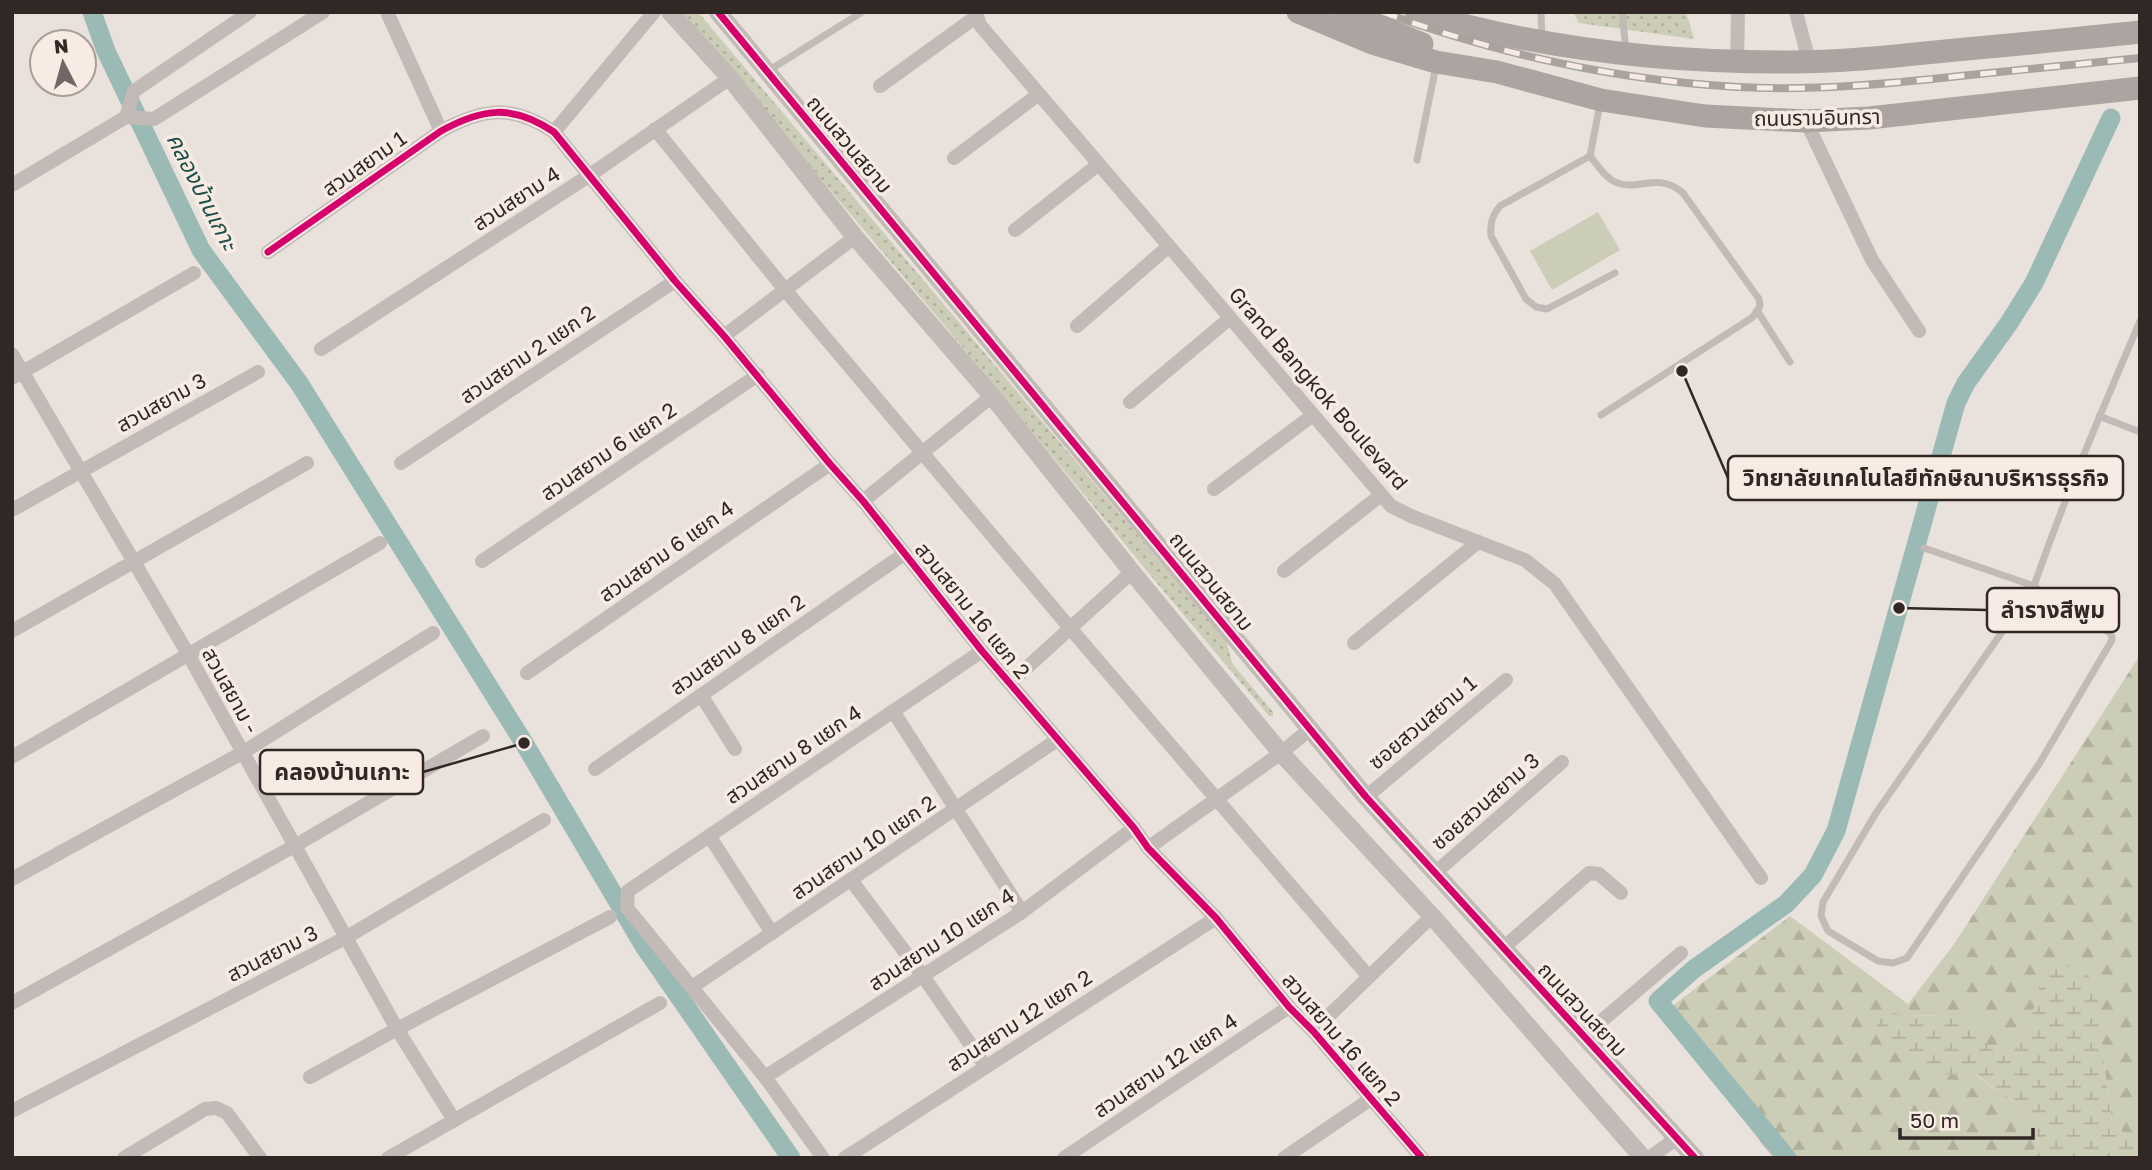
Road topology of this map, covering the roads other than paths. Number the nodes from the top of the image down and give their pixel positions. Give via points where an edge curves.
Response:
1 (250, 12) edge
2 (323, 12) edge
3 (387, 12) edge
4 (654, 12) edge
5 (670, 12) edge
6 (718, 12) edge
7 (862, 12) edge
8 (1298, 12) edge
9 (1416, 12) edge
10 (1456, 12) edge
11 (1541, 12) edge
12 (1622, 12) edge
13 (1738, 12) edge
14 (1796, 12) edge
15 (976, 14) edge
16 (1351, 15) edge
17 (2140, 32) edge
18 (1500, 33) junction
19 (1542, 42) junction
20 (1626, 54) junction
21 (1809, 61) junction
22 (1437, 62) junction
23 (1737, 62) junction
24 (768, 72) junction
25 (1497, 72) junction
26 (730, 78) junction
27 (880, 86) dead end
28 (2140, 88) edge
29 (1039, 94) junction
30 (1601, 100) junction
31 (485, 113) joint
32 (126, 116) junction
33 (1806, 121) junction
34 (655, 130) junction
35 (440, 131) junction
36 (554, 132) junction
37 (1590, 156) junction
38 (954, 158) dead end
39 (1417, 160) dead end
40 (1099, 164) junction
41 (590, 175) junction
42 (12, 185) edge
43 (1015, 230) dead end
44 (855, 237) junction
45 (1169, 246) junction
46 (268, 253) dead end
47 (194, 273) dead end
48 (1615, 273) dead end
49 (675, 281) junction
50 (786, 291) junction
51 (1758, 312) junction
52 (1230, 318) junction
53 (2140, 321) edge
54 (1077, 326) dead end
55 (1919, 331) dead end
56 (724, 336) junction
57 (321, 349) dead end
58 (12, 354) edge
59 (1790, 362) dead end
60 (258, 372) dead end
61 (18, 376) edge
62 (758, 376) junction
63 (992, 396) junction
64 (1130, 401) dead end
65 (1313, 415) junction
66 (1601, 415) dead end
67 (2099, 416) junction
68 (2140, 432) edge
69 (923, 452) junction
70 (307, 463) dead end
71 (401, 463) dead end
72 (830, 464) junction
73 (80, 472) junction
74 (1214, 489) dead end
75 (1381, 495) junction
76 (863, 501) junction
77 (12, 510) edge
78 (1478, 542) junction
79 (380, 543) dead end
80 (1924, 548) dead end
81 (904, 554) junction
82 (482, 561) dead end
83 (134, 563) junction
84 (1284, 571) dead end
85 (1132, 572) junction
86 (2034, 586) junction
87 (1070, 628) junction
88 (12, 631) edge
89 (433, 633) dead end
90 (1354, 643) dead end
91 (982, 651) junction
92 (188, 654) junction
93 (527, 673) dead end
94 (1506, 680) dead end
95 (1010, 683) junction
96 (701, 695) junction
97 (893, 712) junction
98 (1310, 729) junction
99 (483, 736) dead end
100 (1057, 740) junction
101 (734, 749) dead end
102 (242, 752) junction
103 (1281, 753) junction
104 (12, 757) edge
105 (1562, 762) dead end
106 (595, 769) dead end
107 (1366, 797) junction
108 (1215, 799) junction
109 (955, 811) junction
110 (544, 820) dead end
111 (1133, 828) junction
112 (710, 837) junction
113 (296, 845) junction
114 (1148, 848) junction
115 (1435, 873) junction
116 (1761, 878) dead end
117 (12, 879) edge
118 (851, 880) junction
119 (1621, 893) dead end
120 (1022, 912) junction
121 (1432, 916) junction
122 (610, 917) dead end
123 (1216, 918) junction
124 (772, 933) junction
125 (347, 937) junction
126 (1503, 948) junction
127 (1681, 953) dead end
128 (923, 976) junction
129 (1368, 977) junction
130 (692, 987) junction
131 (12, 1003) edge
132 (660, 1003) dead end
133 (1289, 1007) junction
134 (397, 1029) junction
135 (1313, 1031) junction
136 (1584, 1036) junction
137 (985, 1067) junction
138 (310, 1077) dead end
139 (765, 1077) junction
140 (1372, 1098) junction
141 (12, 1111) edge
142 (454, 1120) junction
143 (1677, 1138) junction
144 (124, 1158) edge
145 (260, 1158) edge
146 (388, 1158) edge
147 (822, 1158) edge
148 (845, 1158) edge
149 (1064, 1158) edge
150 (1284, 1158) edge
151 (1422, 1158) edge
152 (1643, 1158) edge
153 (1649, 1158) edge
154 (1695, 1158) edge

1 - 32 street via 134,91
2 - 32 street via 154,119
3 - 35 street
4 - 36 street
5 - 26 street
6 - 24 street, ถนนสวนสยาม
7 - 24 lane
8 - 22 highway, ถนนรามอินทรา via 1372,43
9 - 18 highway
10 - 18 highway
11 - 19 lane
12 - 20 lane
13 - 23 street
14 - 21 street
15 - 27 street
15 - 29 street, Grand Bangkok Boulevard via 980,25
16 - 25 highway, ถนนรามอินทรา
17 - 21 highway
18 - 19 highway
19 - 20 highway
20 - 23 highway
21 - 23 highway
22 - 25 highway, ถนนรามอินทรา
22 - 39 lane
24 - 98 street, ถนนสวนสยาม
25 - 30 highway, ถนนรามอินทรา
26 - 34 street, สวนสยาม 4
26 - 44 street
28 - 33 highway, ถนนรามอินทรา
29 - 38 street
29 - 40 street, Grand Bangkok Boulevard
30 - 33 highway, ถนนรามอินทรา via 1705,116
30 - 37 lane
31 - 35 street, สวนสยาม 1
31 - 36 street, สวนสยาม 16 แยก 2 via 511,113 536,120
32 - 42 street
33 - 55 street via 1872,260
34 - 41 street, สวนสยาม 4
34 - 50 street
35 - 46 street, สวนสยาม 1
36 - 41 street, สวนสยาม 16 แยก 2
37 - 48 lane via 1500,206 1492,215 1491,236 1526,299 1536,307 1547,309
37 - 51 lane via 1616,183 1665,182 1683,193 1759,299
40 - 43 street
40 - 45 street, Grand Bangkok Boulevard
41 - 49 street, สวนสยาม 16 แยก 2
41 - 57 street, สวนสยาม 4
44 - 50 street
44 - 63 street
45 - 52 street, Grand Bangkok Boulevard
45 - 54 street
47 - 61 street
49 - 56 street, สวนสยาม 16 แยก 2
49 - 71 street, สวนสยาม 2 แยก 2
50 - 56 street
50 - 69 street
51 - 59 lane
51 - 66 lane
52 - 64 street
52 - 65 street, Grand Bangkok Boulevard
53 - 67 lane
56 - 62 street, สวนสยาม 16 แยก 2
58 - 61 street, สวนสยาม -
60 - 73 street, สวนสยาม 3
61 - 73 street, สวนสยาม -
62 - 72 street, สวนสยาม 16 แยก 2
62 - 82 street, สวนสยาม 6 แยก 2
63 - 69 street
63 - 85 street
65 - 74 street
65 - 75 street, Grand Bangkok Boulevard
67 - 68 lane
67 - 86 lane
69 - 76 street
69 - 87 street
70 - 83 street
72 - 76 street, สวนสยาม 16 แยก 2
72 - 93 street, สวนสยาม 6 แยก 4
73 - 77 street, สวนสยาม 3
73 - 83 street, สวนสยาม -
75 - 78 street, Grand Bangkok Boulevard via 1411,516
75 - 84 street
76 - 81 street, สวนสยาม 16 แยก 2
78 - 90 street
78 - 116 street, Grand Bangkok Boulevard via 1525,560 1555,584
79 - 92 street
80 - 86 lane
81 - 91 street, สวนสยาม 16 แยก 2
81 - 96 street, สวนสยาม 8 แยก 2
83 - 88 street
83 - 92 street, สวนสยาม -
85 - 87 street
85 - 103 street
86 - 86 lane via 2078,618 2109,632 2112,640 2039,764 1907,958 1893,963 1878,961 1828,931 1821,916 1823,902 1877,813
87 - 95 street
87 - 108 street
89 - 102 street
91 - 95 street, สวนสยาม 16 แยก 2
91 - 97 street, สวนสยาม 8 แยก 4
92 - 102 street, สวนสยาม -
92 - 104 street
94 - 107 street, ซอยสวนสยาม 1
95 - 100 street, สวนสยาม 16 แยก 2
96 - 101 street
96 - 106 street, สวนสยาม 8 แยก 2
97 - 109 street
97 - 112 street, สวนสยาม 8 แยก 4
98 - 103 street
98 - 107 street, ถนนสวนสยาม
99 - 113 street
100 - 109 street, สวนสยาม 10 แยก 2
100 - 111 street, สวนสยาม 16 แยก 2
102 - 113 street, สวนสยาม -
102 - 117 street
103 - 108 street
103 - 121 street
105 - 115 street, ซอยสวนสยาม 3
107 - 115 street, ถนนสวนสยาม
108 - 114 street
108 - 129 street
109 - 118 street, สวนสยาม 10 แยก 2
109 - 120 street
110 - 125 street, สวนสยาม 3
111 - 114 street, สวนสยาม 16 แยก 2
111 - 120 street, สวนสยาม 10 แยก 4
112 - 124 street
112 - 130 street, สวนสยาม 8 แยก 4 via 628,891 626,908
113 - 125 street, สวนสยาม -
113 - 131 street
114 - 123 street, สวนสยาม 16 แยก 2
115 - 126 street, ถนนสวนสยาม
118 - 124 street, สวนสยาม 10 แยก 2
118 - 128 street
119 - 126 street via 1599,874 1589,873
120 - 128 street, สวนสยาม 10 แยก 4
121 - 129 street
121 - 152 street
122 - 134 street
123 - 133 street, สวนสยาม 16 แยก 2
123 - 137 street, สวนสยาม 12 แยก 2
124 - 130 street, สวนสยาม 10 แยก 2
125 - 134 street, สวนสยาม -
125 - 141 street, สวนสยาม 3
126 - 136 street, ถนนสวนสยาม
127 - 136 street
128 - 137 street
128 - 139 street, สวนสยาม 10 แยก 4
129 - 135 street
130 - 139 street
132 - 142 street
133 - 135 street, สวนสยาม 16 แยก 2
133 - 149 street, สวนสยาม 12 แยก 4
134 - 138 street
134 - 142 street, สวนสยาม -
135 - 140 street, สวนสยาม 16 แยก 2
136 - 143 street, ถนนสวนสยาม
137 - 148 street, สวนสยาม 12 แยก 2
139 - 147 street
140 - 150 street
140 - 151 street, สวนสยาม 16 แยก 2
142 - 146 street
143 - 153 street
143 - 154 street, ถนนสวนสยาม
144 - 145 street via 205,1109 216,1108 227,1113

